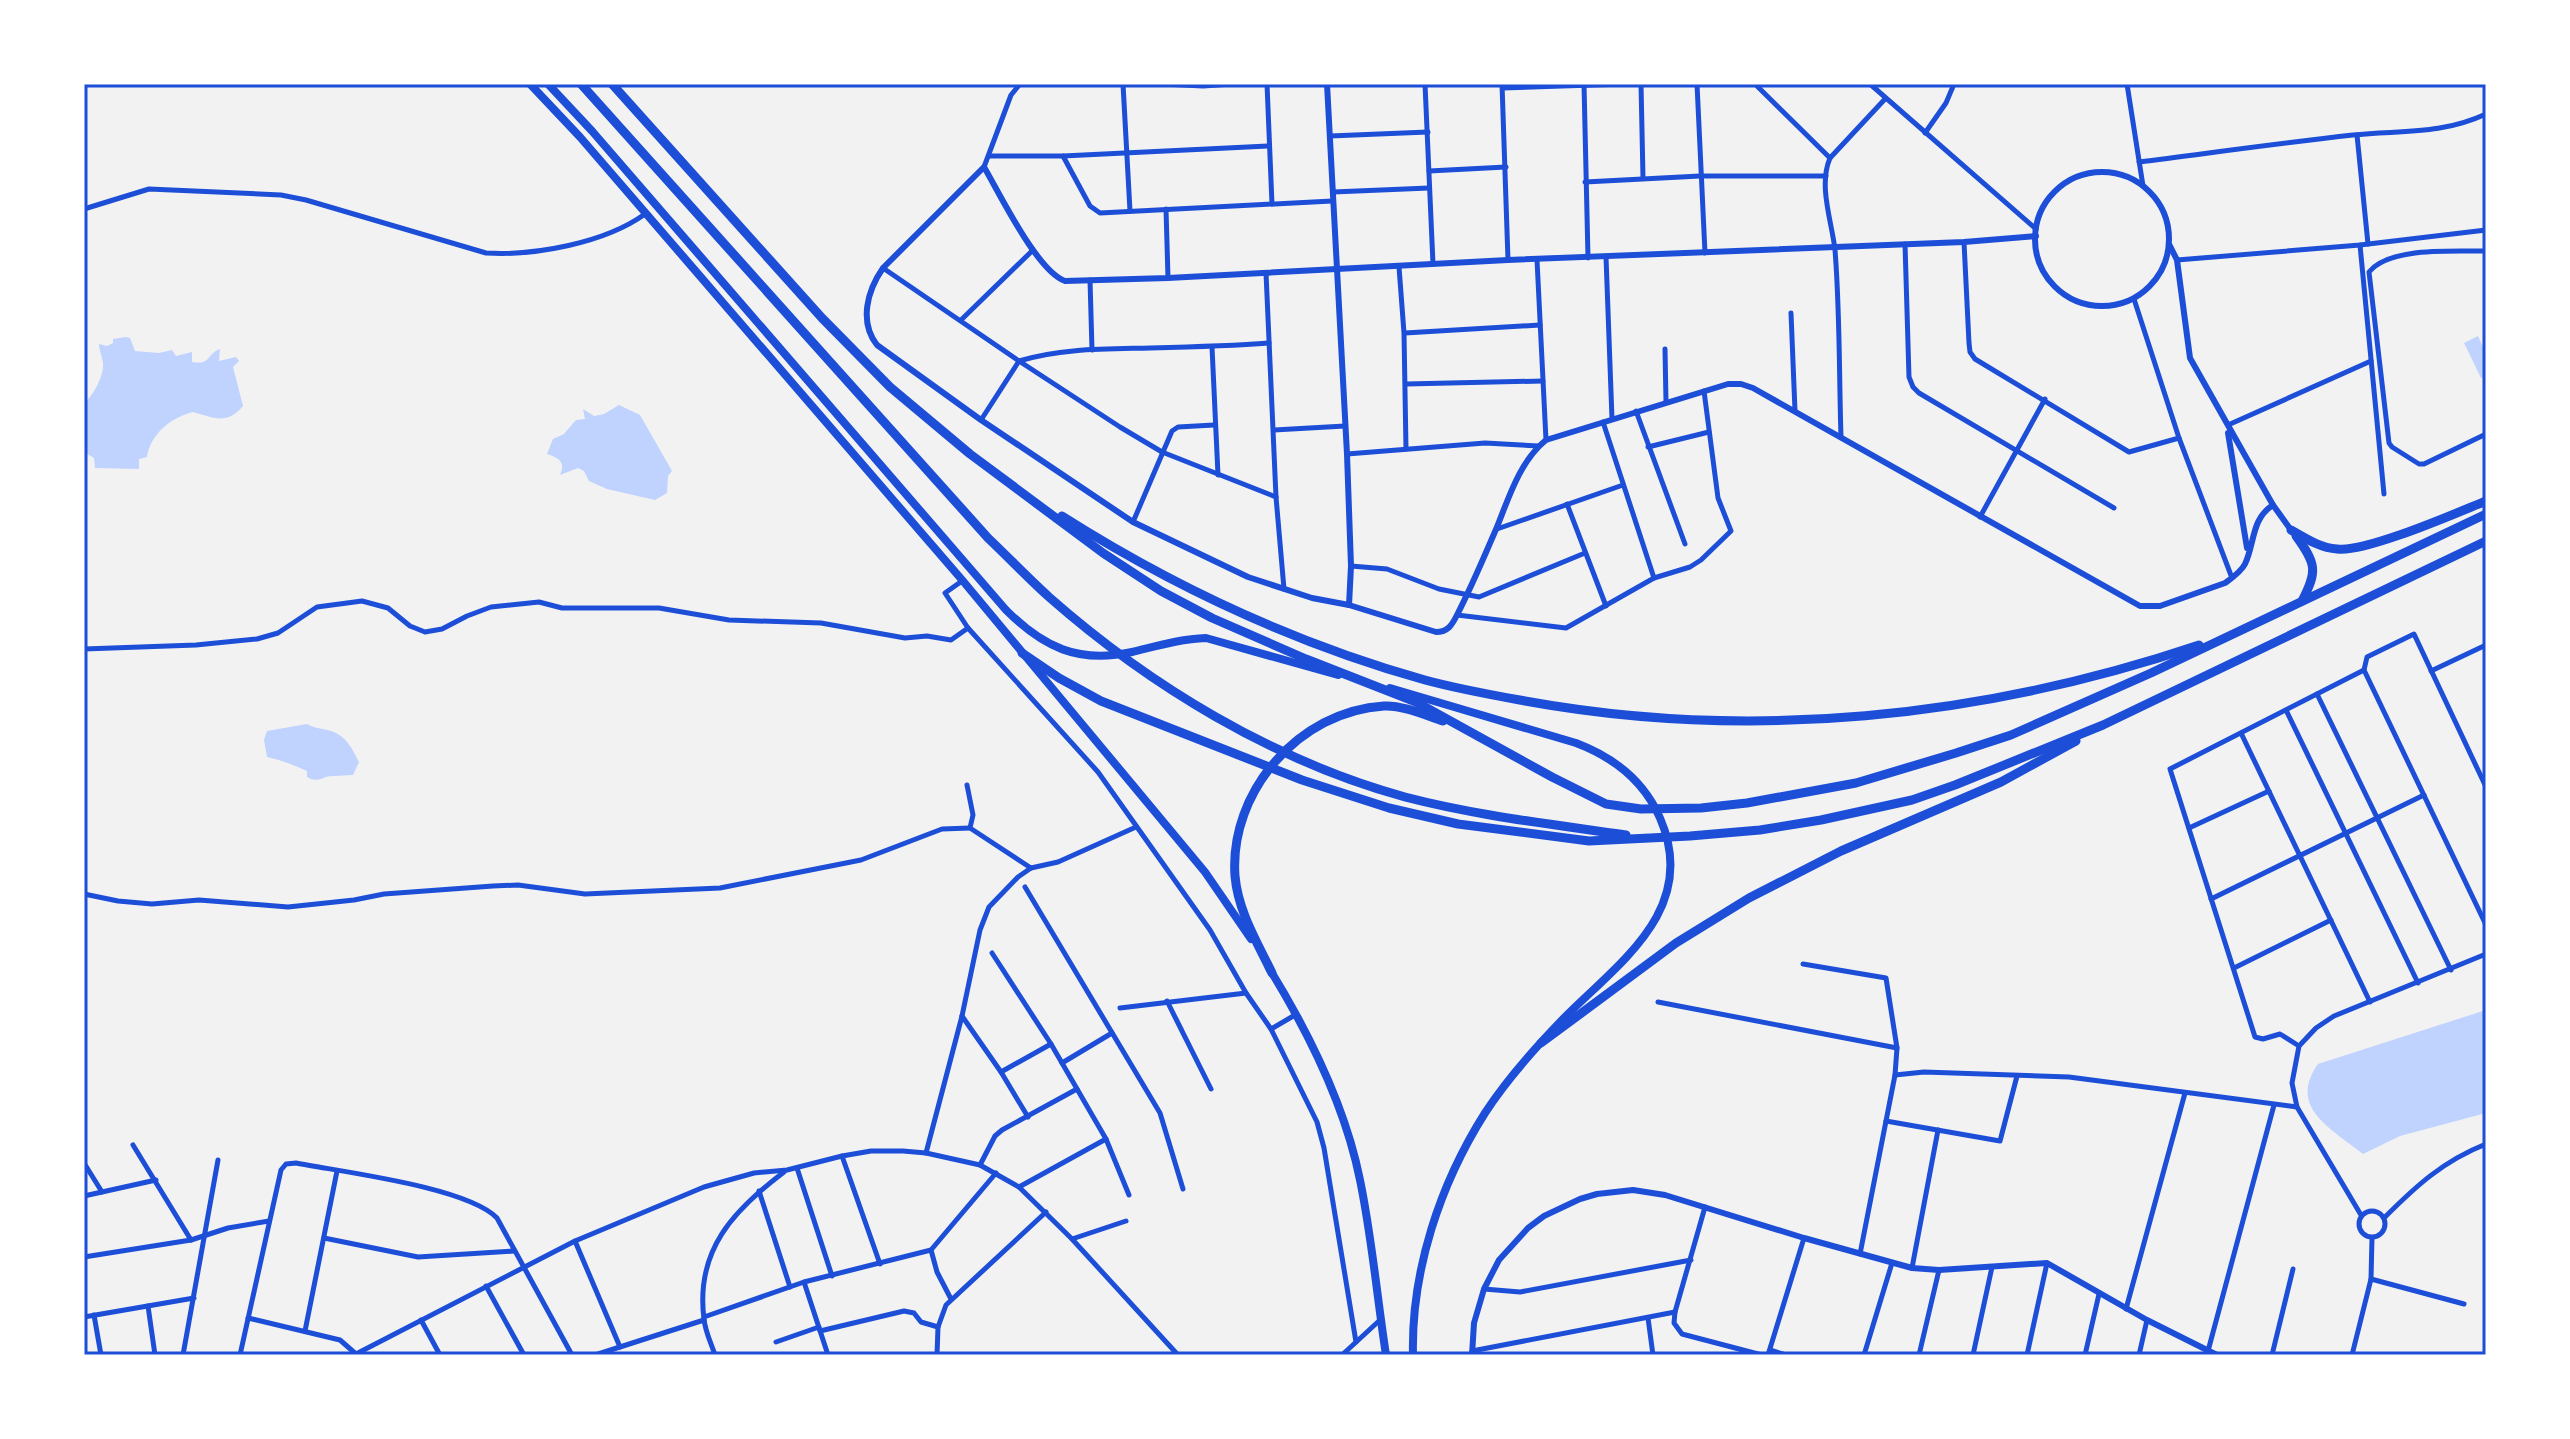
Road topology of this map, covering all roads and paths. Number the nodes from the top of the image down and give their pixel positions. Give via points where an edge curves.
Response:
1 (530, 84) edge
2 (548, 84) edge
3 (581, 84) edge
4 (612, 84) edge
5 (1020, 84) edge
6 (1123, 84) edge
7 (1163, 84) edge
8 (1232, 84) edge
9 (1267, 84) edge
10 (1327, 84) edge
11 (1425, 84) edge
12 (1624, 84) edge
13 (1641, 84) edge
14 (1697, 84) edge
15 (1755, 84) edge
16 (1871, 84) edge
17 (1954, 84) edge
18 (2127, 84) edge
19 (1583, 85) edge
20 (1502, 86) edge
21 (1885, 99) junction
22 (2486, 114) edge
23 (1428, 132) junction
24 (1925, 133) junction
25 (2357, 135) junction
26 (1330, 136) junction
27 (1268, 146) junction
28 (1126, 153) junction
29 (989, 156) junction
30 (1063, 156) junction
31 (1830, 158) junction
32 (2139, 162) junction
33 (984, 167) junction
34 (1506, 167) junction
35 (1429, 171) junction
36 (1700, 176) junction
37 (1826, 176) junction
38 (1643, 178) junction
39 (1585, 182) junction
40 (2143, 186) junction
41 (1429, 188) junction
42 (1332, 192) junction
43 (1332, 201) junction
44 (1272, 204) junction
45 (84, 209) edge
46 (1166, 209) junction
47 (1130, 211) junction
48 (645, 214) junction
49 (2486, 230) edge
50 (2036, 232) junction
51 (2414, 239) junction
52 (1964, 242) junction
53 (1905, 244) junction
54 (2169, 244) junction
55 (2368, 244) junction
56 (2360, 245) junction
57 (1834, 248) junction
58 (1033, 250) junction
59 (2486, 251) edge
60 (1705, 253) junction
61 (2416, 253) junction
62 (1606, 257) junction
63 (1588, 258) junction
64 (1508, 260) junction
65 (1537, 260) junction
66 (2177, 260) junction
67 (1433, 264) junction
68 (1399, 267) junction
69 (883, 268) junction
70 (1336, 269) junction
71 (1266, 273) junction
72 (1168, 278) junction
73 (1090, 280) junction
74 (2134, 299) junction
75 (1791, 313) dead end
76 (961, 320) junction
77 (1540, 325) junction
78 (1404, 333) junction
79 (1269, 343) junction
80 (1212, 347) junction
81 (1665, 349) dead end
82 (1092, 350) junction
83 (1019, 361) junction
84 (2371, 361) junction
85 (1543, 381) junction
86 (1406, 384) junction
87 (1704, 391) junction
88 (2045, 399) junction
89 (1666, 402) junction
90 (1636, 411) junction
91 (1795, 411) junction
92 (1612, 419) junction
93 (981, 420) junction
94 (1603, 422) junction
95 (1214, 425) junction
96 (2227, 425) junction
97 (1345, 426) junction
98 (1274, 430) junction
99 (1709, 432) junction
100 (2486, 434) edge
101 (1841, 437) junction
102 (2179, 438) junction
103 (1546, 440) junction
104 (1539, 446) junction
105 (1648, 447) junction
106 (1406, 449) junction
107 (1162, 452) junction
108 (2016, 452) junction
109 (1347, 454) junction
110 (1218, 475) junction
111 (1010, 483) junction
112 (1623, 485) junction
113 (2384, 494) dead end
114 (1276, 497) junction
115 (2486, 501) edge
116 (1567, 504) junction
117 (2273, 505) junction
118 (2114, 508) dead end
119 (2486, 514) edge
120 (1980, 517) junction
121 (1133, 522) junction
122 (1496, 530) junction
123 (2291, 530) junction
124 (2486, 541) edge
125 (1685, 544) dead end
126 (2248, 551) junction
127 (1585, 553) junction
128 (1351, 566) junction
129 (1654, 578) junction
130 (2232, 578) junction
131 (963, 581) junction
132 (1284, 589) junction
133 (1467, 596) junction
134 (2302, 601) junction
135 (1349, 605) junction
136 (1606, 606) junction
137 (1457, 615) junction
138 (968, 628) junction
139 (2240, 631) junction
140 (2486, 645) edge
141 (84, 649) edge
142 (1022, 653) junction
143 (2364, 670) junction
144 (2431, 671) junction
145 (1368, 683) junction
146 (2317, 694) junction
147 (1430, 700) junction
148 (1416, 702) junction
149 (1388, 706) junction
150 (2286, 710) junction
151 (2103, 725) junction
152 (2241, 733) junction
153 (1476, 734) junction
154 (967, 785) dead end
155 (2486, 787) edge
156 (2269, 791) junction
157 (2424, 795) junction
158 (2377, 818) junction
159 (1136, 827) junction
160 (970, 828) junction
161 (2189, 828) junction
162 (2345, 833) junction
163 (1645, 837) junction
164 (2300, 856) junction
165 (1031, 868) junction
166 (1025, 887) dead end
167 (84, 894) edge
168 (2211, 899) junction
169 (2331, 920) junction
170 (2486, 925) edge
171 (992, 953) dead end
172 (2486, 954) edge
173 (1803, 964) dead end
174 (2234, 968) junction
175 (2451, 970) junction
176 (1272, 973) junction
177 (2418, 983) junction
178 (1246, 993) junction
179 (1167, 1001) junction
180 (1658, 1002) dead end
181 (2370, 1002) junction
182 (1120, 1008) dead end
183 (1295, 1015) junction
184 (962, 1016) junction
185 (1271, 1029) junction
186 (1112, 1033) junction
187 (1541, 1043) junction
188 (1051, 1044) junction
189 (2299, 1046) junction
190 (1897, 1048) junction
191 (1062, 1063) junction
192 (1001, 1072) junction
193 (1895, 1075) junction
194 (2017, 1076) junction
195 (1077, 1088) junction
196 (1211, 1089) dead end
197 (2185, 1093) junction
198 (2274, 1105) junction
199 (2297, 1107) junction
200 (1028, 1117) junction
201 (1886, 1121) junction
202 (1938, 1130) junction
203 (1106, 1139) junction
204 (2486, 1144) edge
205 (133, 1145) dead end
206 (926, 1153) junction
207 (842, 1156) junction
208 (218, 1160) dead end
209 (84, 1163) edge
210 (980, 1165) junction
211 (797, 1168) junction
212 (787, 1170) junction
213 (337, 1171) junction
214 (996, 1173) junction
215 (156, 1180) junction
216 (1019, 1187) junction
217 (1183, 1189) dead end
218 (759, 1191) junction
219 (102, 1192) junction
220 (1129, 1195) dead end
221 (84, 1196) edge
222 (1705, 1207) junction
223 (1046, 1212) junction
224 (2361, 1215) junction
225 (2384, 1218) junction
226 (269, 1221) junction
227 (1126, 1221) dead end
228 (206, 1237) junction
229 (324, 1238) junction
230 (1804, 1238) junction
231 (2372, 1238) junction
232 (1072, 1239) junction
233 (191, 1240) junction
234 (575, 1241) junction
235 (931, 1250) junction
236 (514, 1251) junction
237 (1860, 1254) junction
238 (84, 1257) edge
239 (1691, 1260) junction
240 (1892, 1263) junction
241 (2047, 1263) junction
242 (880, 1264) junction
243 (524, 1267) junction
244 (1992, 1267) junction
245 (1912, 1268) junction
246 (2293, 1269) dead end
247 (1939, 1270) junction
248 (832, 1276) junction
249 (2371, 1279) junction
250 (804, 1282) junction
251 (486, 1286) junction
252 (790, 1287) junction
253 (1484, 1289) junction
254 (2099, 1294) junction
255 (194, 1298) junction
256 (951, 1299) junction
257 (2464, 1304) dead end
258 (148, 1306) junction
259 (2126, 1309) junction
260 (1675, 1312) junction
261 (94, 1315) junction
262 (84, 1317) edge
263 (248, 1318) junction
264 (1648, 1318) junction
265 (704, 1319) junction
266 (1380, 1319) junction
267 (421, 1320) junction
268 (2147, 1320) junction
269 (938, 1327) junction
270 (820, 1329) junction
271 (305, 1331) junction
272 (776, 1342) dead end
273 (1356, 1342) junction
274 (620, 1347) junction
275 (2200, 1347) junction
276 (2208, 1351) junction
277 (1769, 1352) edge
278 (1472, 1353) edge
279 (101, 1355) edge
280 (155, 1355) edge
281 (183, 1355) edge
282 (240, 1355) edge
283 (355, 1355) edge
284 (440, 1355) edge
285 (524, 1355) edge
286 (572, 1355) edge
287 (595, 1355) edge
288 (715, 1355) edge
289 (828, 1355) edge
290 (937, 1355) edge
291 (1178, 1355) edge
292 (1342, 1355) edge
293 (1386, 1355) edge
294 (1413, 1355) edge
295 (1653, 1355) edge
296 (1762, 1355) edge
297 (1786, 1355) edge
298 (1864, 1355) edge
299 (1919, 1355) edge
300 (1973, 1355) edge
301 (2027, 1355) edge
302 (2085, 1355) edge
303 (2139, 1355) edge
304 (2198, 1355) edge
305 (2217, 1355) edge
306 (2272, 1355) edge
307 (2352, 1355) edge

1 - 48 highway
2 - 145 highway via 1026,630 1063,651 1115,655 1206,638
3 - 163 highway via 988,538 1048,596 1149,675 1296,756 1401,796 1493,817
4 - 111 highway via 853,351 921,414
5 - 29 street
6 - 28 street
7 - 8 street
9 - 27 street
10 - 26 street
11 - 23 street
12 - 19 street
13 - 38 street
14 - 36 street
15 - 31 street
16 - 21 street
17 - 24 street
18 - 32 street
19 - 20 street
19 - 39 street
20 - 34 street
21 - 24 street
21 - 31 street
22 - 25 street via 2462,125
23 - 26 street
23 - 35 street
24 - 50 street
25 - 32 street
25 - 55 street
26 - 42 street
27 - 28 street
27 - 44 street
28 - 30 street
28 - 47 street
29 - 30 street
29 - 33 street
30 - 47 street via 1094,211
31 - 37 street
32 - 40 street
33 - 58 street
33 - 69 street
34 - 35 street
34 - 64 street
35 - 41 street
36 - 37 street
36 - 38 street
36 - 60 street
37 - 57 street
38 - 39 street
39 - 63 street
40 - 50 street via 2111,173 2078,177 2050,198
40 - 54 street via 2163,212
41 - 42 street
41 - 67 street
42 - 43 street
43 - 44 street
43 - 70 street
44 - 46 street
45 - 48 street via 149,189 281,195 486,253 506,254 579,242
46 - 47 street
46 - 72 street
48 - 131 highway
49 - 51 street
50 - 52 street
50 - 74 street via 2036,250 2047,276 2067,296 2093,306
51 - 55 street
51 - 61 street
52 - 53 street
52 - 88 street via 1970,352
53 - 57 street
53 - 108 street via 1913,387
54 - 66 street
54 - 74 street via 2155,281
55 - 56 street
56 - 66 street
56 - 84 street
57 - 60 street
57 - 101 street
58 - 73 street via 1058,278
58 - 76 street
59 - 61 street
60 - 62 street
61 - 100 street via 2369,272 2389,443 2419,464
62 - 63 street
62 - 92 street
63 - 65 street
64 - 65 street
64 - 67 street
65 - 77 street
66 - 96 street via 2190,358
67 - 68 street
68 - 70 street
68 - 78 street
69 - 76 street
69 - 93 street via 869,299 866,322 872,338
70 - 71 street
70 - 97 street
71 - 72 street
71 - 79 street
72 - 73 street
73 - 82 street
74 - 102 street
75 - 91 street
76 - 83 street
77 - 78 street
77 - 85 street
78 - 86 street
79 - 80 street
79 - 98 street
80 - 82 street
80 - 95 street
81 - 89 street
82 - 83 street
83 - 93 street
83 - 107 street
84 - 96 street
84 - 113 street
85 - 86 street
85 - 103 street
86 - 106 street
87 - 89 street
87 - 91 street via 1741,384
87 - 99 street
88 - 102 street via 2129,452
88 - 108 street
89 - 90 street
90 - 92 street
90 - 105 street
91 - 101 street
92 - 94 street
93 - 121 street
94 - 103 street
94 - 112 street
95 - 107 street via 1178,427
95 - 110 street
96 - 117 street
96 - 126 street
97 - 98 street
97 - 109 street
98 - 114 street
99 - 105 street
99 - 129 street via 1718,498 1731,531 1690,567
101 - 120 street
102 - 130 street
103 - 104 street
104 - 106 street via 1485,443
104 - 122 street via 1521,472
105 - 125 street
106 - 109 street
107 - 110 street
107 - 121 street
108 - 118 street
108 - 120 street
109 - 128 street
110 - 114 street
111 - 139 highway via 1179,583 1347,655 1460,688 1641,718 1773,721 1913,712 2040,690
111 - 145 highway via 1161,591
112 - 116 street
112 - 129 street
114 - 132 street
115 - 123 highway via 2346,550
116 - 122 street
116 - 127 street
117 - 123 street
117 - 126 street via 2260,516
119 - 134 highway
120 - 130 street via 2140,606 2160,606
121 - 132 street
122 - 133 street
123 - 134 highway via 2314,568
124 - 151 highway
126 - 130 street via 2242,569
127 - 133 street via 1479,597
127 - 136 street
128 - 133 street via 1387,569
128 - 135 street
129 - 136 street
131 - 138 street via 945,593
131 - 142 highway
132 - 135 street
133 - 137 street
134 - 139 highway
135 - 137 street via 1436,632 1450,627
136 - 137 street via 1566,628
138 - 141 street via 951,640 905,638 821,623 527,602 478,611 425,632 388,608 362,601 317,607 278,633 257,639
138 - 159 street via 1098,772
139 - 153 highway via 2011,735 1895,773 1747,803 1641,809 1606,804
140 - 144 street
142 - 163 highway via 1101,701 1371,803 1458,824 1544,836 1589,841
142 - 176 highway via 1234,911
143 - 144 street via 2367,657 2414,634
143 - 146 street
143 - 157 street
144 - 155 street
145 - 147 highway
145 - 148 highway
146 - 150 street
146 - 158 street
147 - 148 highway
147 - 187 highway via 1596,751 1647,794 1659,815 1668,843 1668,886 1656,919 1633,952
148 - 149 highway
148 - 153 highway
149 - 153 highway
149 - 176 highway via 1344,715 1315,729 1287,748 1248,801 1238,827 1235,878 1247,923
150 - 152 street
150 - 162 street
151 - 163 highway via 1912,800 1785,827
151 - 187 highway via 2001,782 1854,845 1749,898 1676,943
152 - 156 street
152 - 161 street via 2170,769
154 - 160 street
156 - 161 street
156 - 164 street
157 - 158 street
157 - 170 street
158 - 162 street
158 - 175 street
159 - 165 street via 1058,862
159 - 178 street via 1210,930
160 - 165 street
160 - 167 street via 942,829 861,860 720,888 585,894 493,886 288,907 199,900 152,904
161 - 168 street
162 - 164 street
162 - 177 street
164 - 168 street
164 - 169 street
165 - 184 street via 989,907
166 - 186 street
168 - 174 street
169 - 174 street
169 - 181 street
171 - 188 street
172 - 175 street
173 - 190 street via 1886,978
174 - 189 street via 2255,1037 2280,1034
175 - 177 street
176 - 183 highway
177 - 181 street
178 - 179 street
178 - 185 street
179 - 182 street
179 - 196 street
180 - 190 street
181 - 189 street via 2334,1016
183 - 185 street
183 - 266 highway via 1348,1135 1360,1179
184 - 192 street
184 - 206 street
185 - 273 street via 1317,1122
186 - 191 street
186 - 217 street via 1160,1113
187 - 294 highway via 1473,1133 1439,1207 1419,1283
188 - 191 street
188 - 192 street
189 - 199 street via 2292,1083
190 - 193 street
191 - 195 street
192 - 200 street
193 - 194 street
193 - 201 street
194 - 197 street via 2069,1077
194 - 202 street via 2000,1141
195 - 200 street
195 - 203 street
197 - 198 street
197 - 259 street
198 - 199 street
198 - 276 street
199 - 224 street
200 - 210 street via 995,1136
201 - 202 street
201 - 237 street
202 - 245 street
203 - 216 street
203 - 220 street
204 - 225 street via 2459,1154 2420,1182
205 - 215 street
206 - 207 street
206 - 210 street
207 - 211 street
207 - 242 street
208 - 228 street
209 - 219 street
210 - 214 street
211 - 212 street
211 - 248 street
212 - 218 street
212 - 234 street via 704,1187
213 - 226 street via 286,1164
213 - 229 street
213 - 236 street via 455,1194 488,1209
214 - 216 street
214 - 235 street
215 - 219 street
215 - 233 street
216 - 223 street
218 - 252 street
218 - 265 street via 718,1238 708,1264
219 - 221 street
222 - 230 street
222 - 239 street
222 - 253 street via 1633,1190 1580,1199 1528,1228 1499,1260
223 - 232 street
223 - 256 street
224 - 225 street via 2374,1210
224 - 231 street via 2358,1227
225 - 231 street via 2383,1231
226 - 228 street
226 - 263 street
227 - 232 street
228 - 233 street
228 - 255 street
229 - 236 street via 418,1257
229 - 271 street
230 - 237 street
230 - 277 street
231 - 249 street
232 - 291 street
233 - 238 street
234 - 243 street
234 - 274 street
235 - 242 street
235 - 256 street
236 - 243 street
237 - 240 street
239 - 253 street via 1520,1292
239 - 260 street
240 - 245 street
240 - 298 street
241 - 244 street
241 - 254 street
241 - 301 street
242 - 248 street
243 - 251 street
243 - 286 street
244 - 247 street
244 - 300 street
245 - 247 street
246 - 306 street
247 - 299 street
248 - 250 street
249 - 257 street
249 - 307 street
250 - 252 street
250 - 270 street
251 - 267 street
251 - 285 street
252 - 265 street
253 - 278 street
254 - 259 street
254 - 302 street
255 - 258 street
255 - 281 street
256 - 269 street
258 - 261 street
258 - 280 street
259 - 268 street
260 - 264 street
260 - 296 street via 1674,1323 1682,1334
261 - 262 street
261 - 279 street
263 - 271 street
263 - 282 street
264 - 278 street
264 - 295 street
265 - 274 street
265 - 288 street
266 - 273 street
266 - 293 highway
267 - 283 street
267 - 284 street
268 - 275 street
268 - 303 street
269 - 270 street via 904,1311
269 - 290 street
270 - 272 street
270 - 289 street
271 - 283 street via 340,1340
273 - 292 street
274 - 287 street
275 - 276 street
275 - 304 street
276 - 305 street
277 - 297 street

